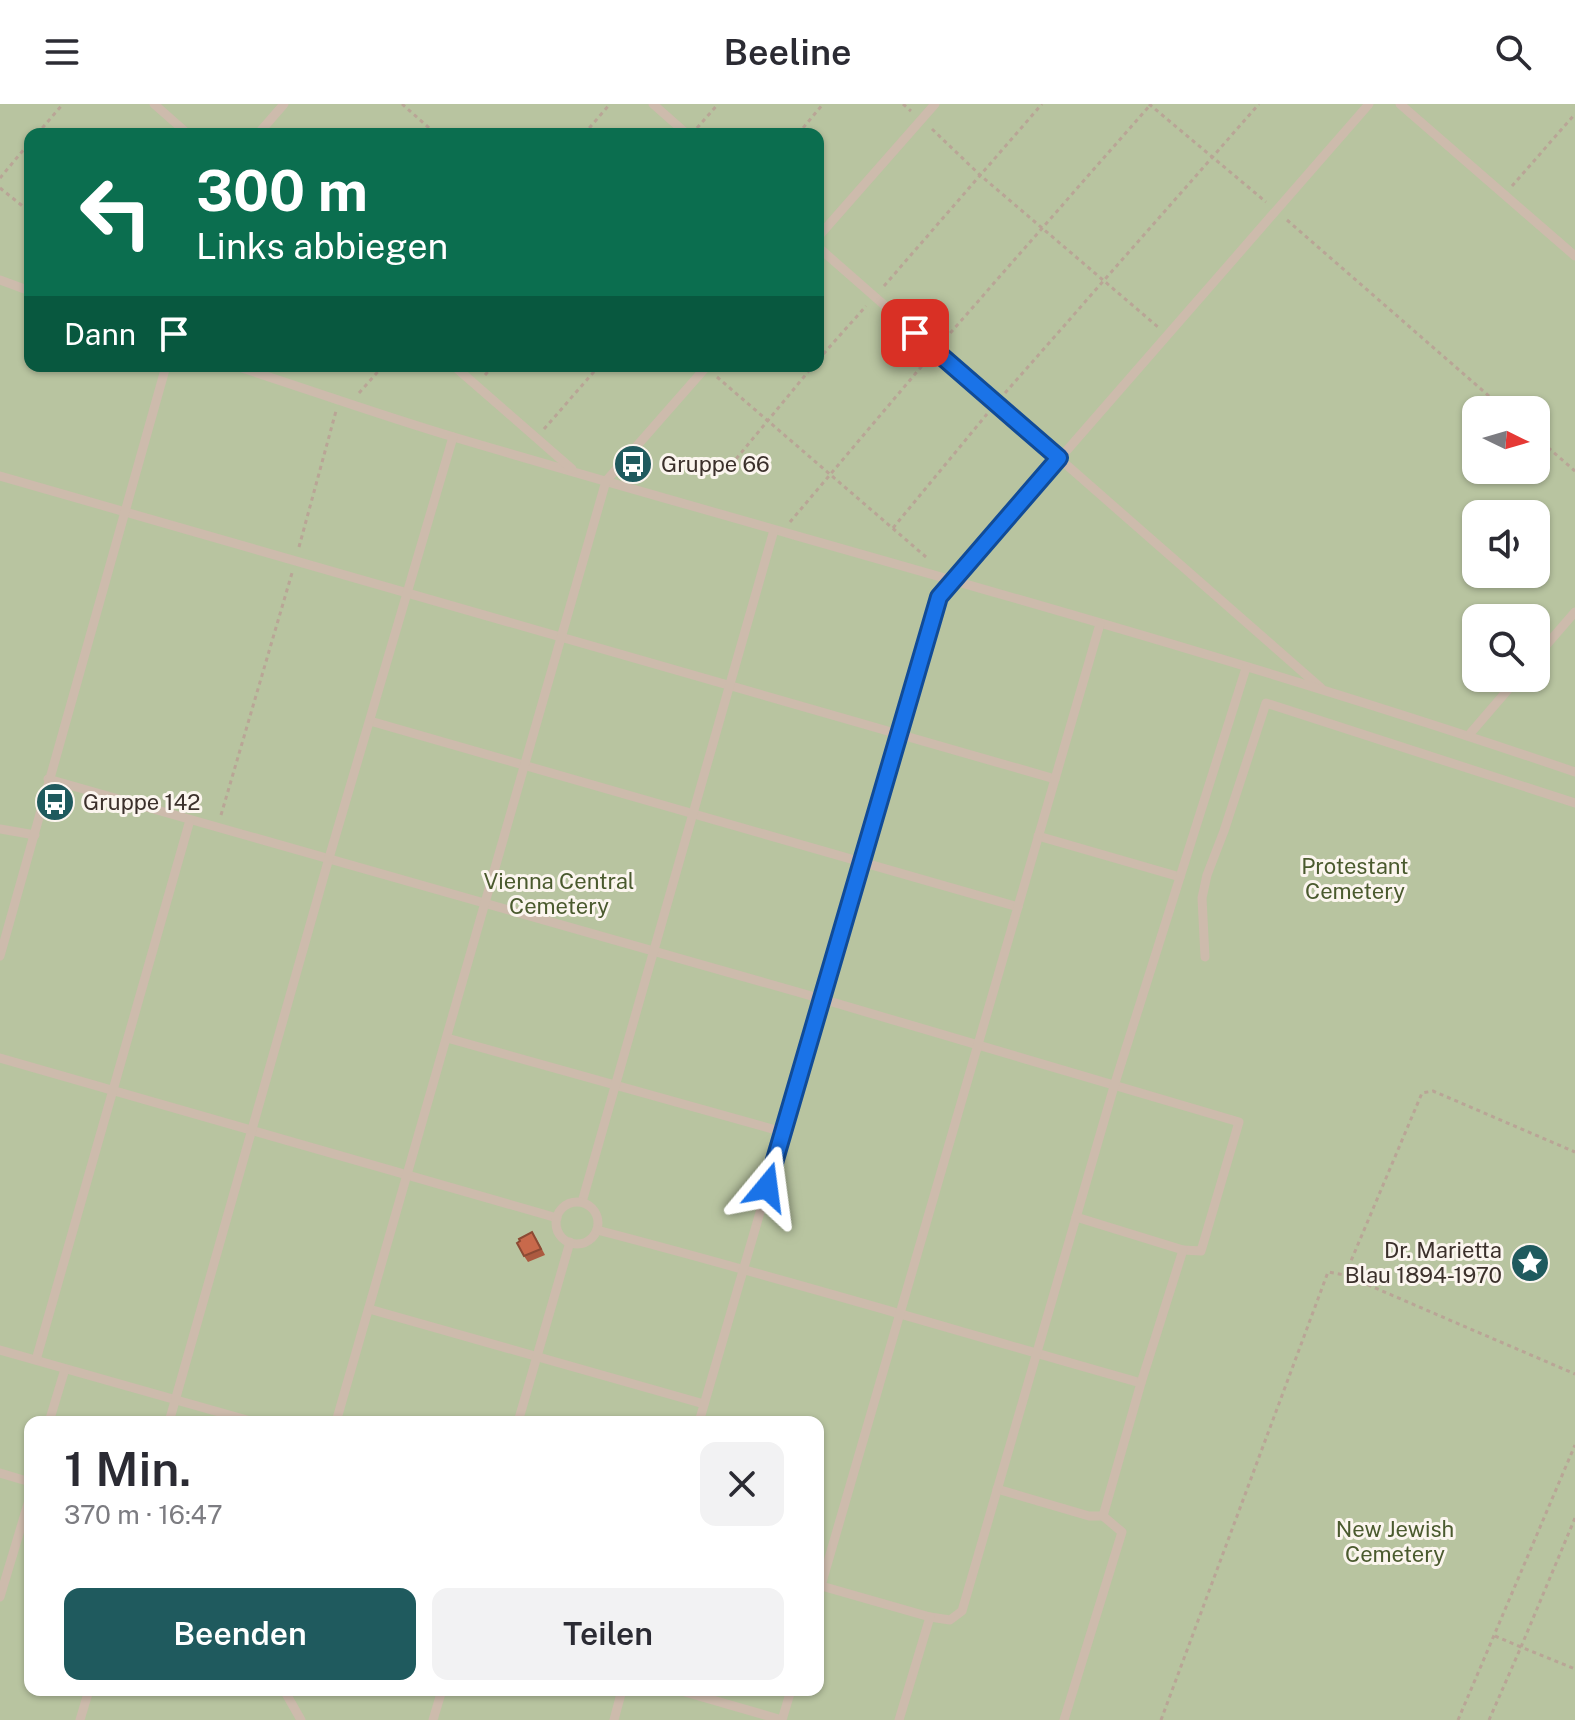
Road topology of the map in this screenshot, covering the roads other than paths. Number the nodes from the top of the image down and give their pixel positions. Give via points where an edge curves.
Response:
1 (154, 104) edge
2 (284, 104) edge
3 (653, 104) edge
4 (935, 104) edge
5 (1369, 104) edge
6 (1400, 104) edge
7 (181, 128) edge
8 (263, 128) edge
9 (682, 128) edge
10 (824, 230) edge
11 (824, 252) edge
12 (1575, 256) edge
13 (0, 280) edge
14 (24, 289) edge
15 (164, 372) edge
16 (254, 372) edge
17 (461, 372) edge
18 (703, 372) edge
19 (453, 437) junction
20 (1059, 458) junction
21 (574, 471) junction
22 (0, 476) edge
23 (606, 481) junction
24 (125, 512) junction
25 (778, 531) junction
26 (954, 580) junction
27 (408, 593) junction
28 (1575, 612) edge
29 (1100, 624) junction
30 (561, 637) junction
31 (1550, 641) edge
32 (1246, 668) junction
33 (730, 686) junction
34 (1323, 690) junction
35 (1506, 692) edge
36 (370, 721) junction
37 (897, 735) junction
38 (1468, 736) junction
39 (524, 765) junction
40 (1575, 772) edge
41 (48, 779) junction
42 (1055, 779) junction
43 (1575, 803) edge
44 (693, 814) junction
45 (190, 820) junction
46 (0, 829) edge
47 (35, 835) junction
48 (1038, 836) junction
49 (329, 858) junction
50 (861, 864) junction
51 (1180, 877) junction
52 (485, 903) junction
53 (1018, 907) junction
54 (654, 951) junction
55 (0, 956) edge
56 (1205, 957) dead end
57 (822, 999) junction
58 (447, 1038) junction
59 (977, 1044) junction
60 (0, 1058) edge
61 (1115, 1083) junction
62 (615, 1085) junction
63 (113, 1090) junction
64 (251, 1129) junction
65 (783, 1132) junction
66 (408, 1175) junction
67 (582, 1202) junction
68 (1076, 1217) junction
69 (557, 1218) junction
70 (597, 1230) junction
71 (570, 1242) junction
72 (1183, 1250) junction
73 (743, 1268) junction
74 (369, 1309) junction
75 (898, 1315) junction
76 (0, 1350) edge
77 (1036, 1354) junction
78 (538, 1355) junction
79 (36, 1360) junction
80 (65, 1369) junction
81 (1141, 1383) junction
82 (176, 1401) junction
83 (704, 1404) junction
84 (51, 1416) edge
85 (171, 1416) edge
86 (232, 1416) edge
87 (338, 1416) edge
88 (520, 1416) edge
89 (701, 1416) edge
90 (0, 1473) edge
91 (24, 1480) edge
92 (997, 1489) junction
93 (1103, 1516) junction
94 (24, 1520) edge
95 (824, 1572) edge
96 (824, 1590) edge
97 (0, 1597) edge
98 (930, 1617) junction
99 (87, 1696) edge
100 (287, 1696) edge
101 (440, 1696) edge
102 (620, 1696) edge
103 (699, 1696) edge
104 (789, 1696) edge
105 (80, 1720) edge
106 (301, 1720) edge
107 (433, 1720) edge
108 (614, 1720) edge
109 (899, 1720) edge
110 (1064, 1720) edge

1 - 7 lane
2 - 8 lane
3 - 9 lane
4 - 10 lane
5 - 20 lane
6 - 12 lane
11 - 20 lane
13 - 14 lane
15 - 24 lane
16 - 19 lane
17 - 21 lane
18 - 23 lane
19 - 21 lane
19 - 27 lane
20 - 26 lane
20 - 34 lane
21 - 23 lane
22 - 24 lane
23 - 25 lane
23 - 30 lane
24 - 27 lane
24 - 41 lane
25 - 26 lane
25 - 33 lane
26 - 29 lane
26 - 37 lane via 939,597
27 - 30 lane
27 - 36 lane
28 - 31 lane
29 - 32 lane
29 - 42 lane
30 - 33 lane
30 - 39 lane
32 - 34 lane
32 - 51 lane
33 - 37 lane
33 - 44 lane
34 - 38 lane
35 - 38 lane
36 - 39 lane
36 - 49 lane
37 - 42 lane
37 - 50 lane
38 - 40 lane
39 - 44 lane
39 - 52 lane
41 - 45 lane
41 - 47 lane
42 - 48 lane
43 - 56 lane via 1266,703 1207,875 1202,898
44 - 50 lane
44 - 54 lane
45 - 49 lane
45 - 63 lane
46 - 47 lane
47 - 55 lane
48 - 51 lane
48 - 53 lane
49 - 52 lane
49 - 64 lane
50 - 53 lane
50 - 57 lane
51 - 61 lane
52 - 54 lane
52 - 58 lane
53 - 59 lane
54 - 57 lane
54 - 62 lane
57 - 59 lane
57 - 65 lane
58 - 62 lane
58 - 66 lane
59 - 61 lane
59 - 75 lane
60 - 63 lane
61 - 68 lane
61 - 72 lane via 1239,1122 1201,1251
62 - 65 lane
62 - 67 lane
63 - 64 lane
63 - 79 lane
64 - 66 lane
64 - 82 lane
65 - 73 lane
66 - 69 lane
66 - 74 lane
67 - 69 lane via 564,1207
67 - 70 lane via 593,1210
68 - 72 lane
68 - 77 lane
69 - 71 lane via 558,1230
70 - 71 lane via 589,1240
70 - 73 lane
71 - 78 lane
72 - 81 lane
73 - 75 lane
73 - 83 lane
74 - 78 lane
74 - 87 lane
75 - 77 lane
75 - 95 lane
76 - 79 lane
77 - 81 lane
77 - 92 lane
78 - 83 lane
78 - 88 lane
79 - 80 lane
80 - 82 lane
80 - 84 lane
81 - 93 lane
82 - 85 lane
82 - 86 lane
83 - 89 lane
90 - 91 lane
92 - 93 lane
92 - 98 lane via 962,1611 950,1620
93 - 110 lane via 1122,1532
94 - 97 lane
96 - 98 lane
98 - 109 lane
99 - 105 lane
100 - 106 lane
101 - 107 lane
102 - 108 lane
103 - 104 lane via 782,1720

